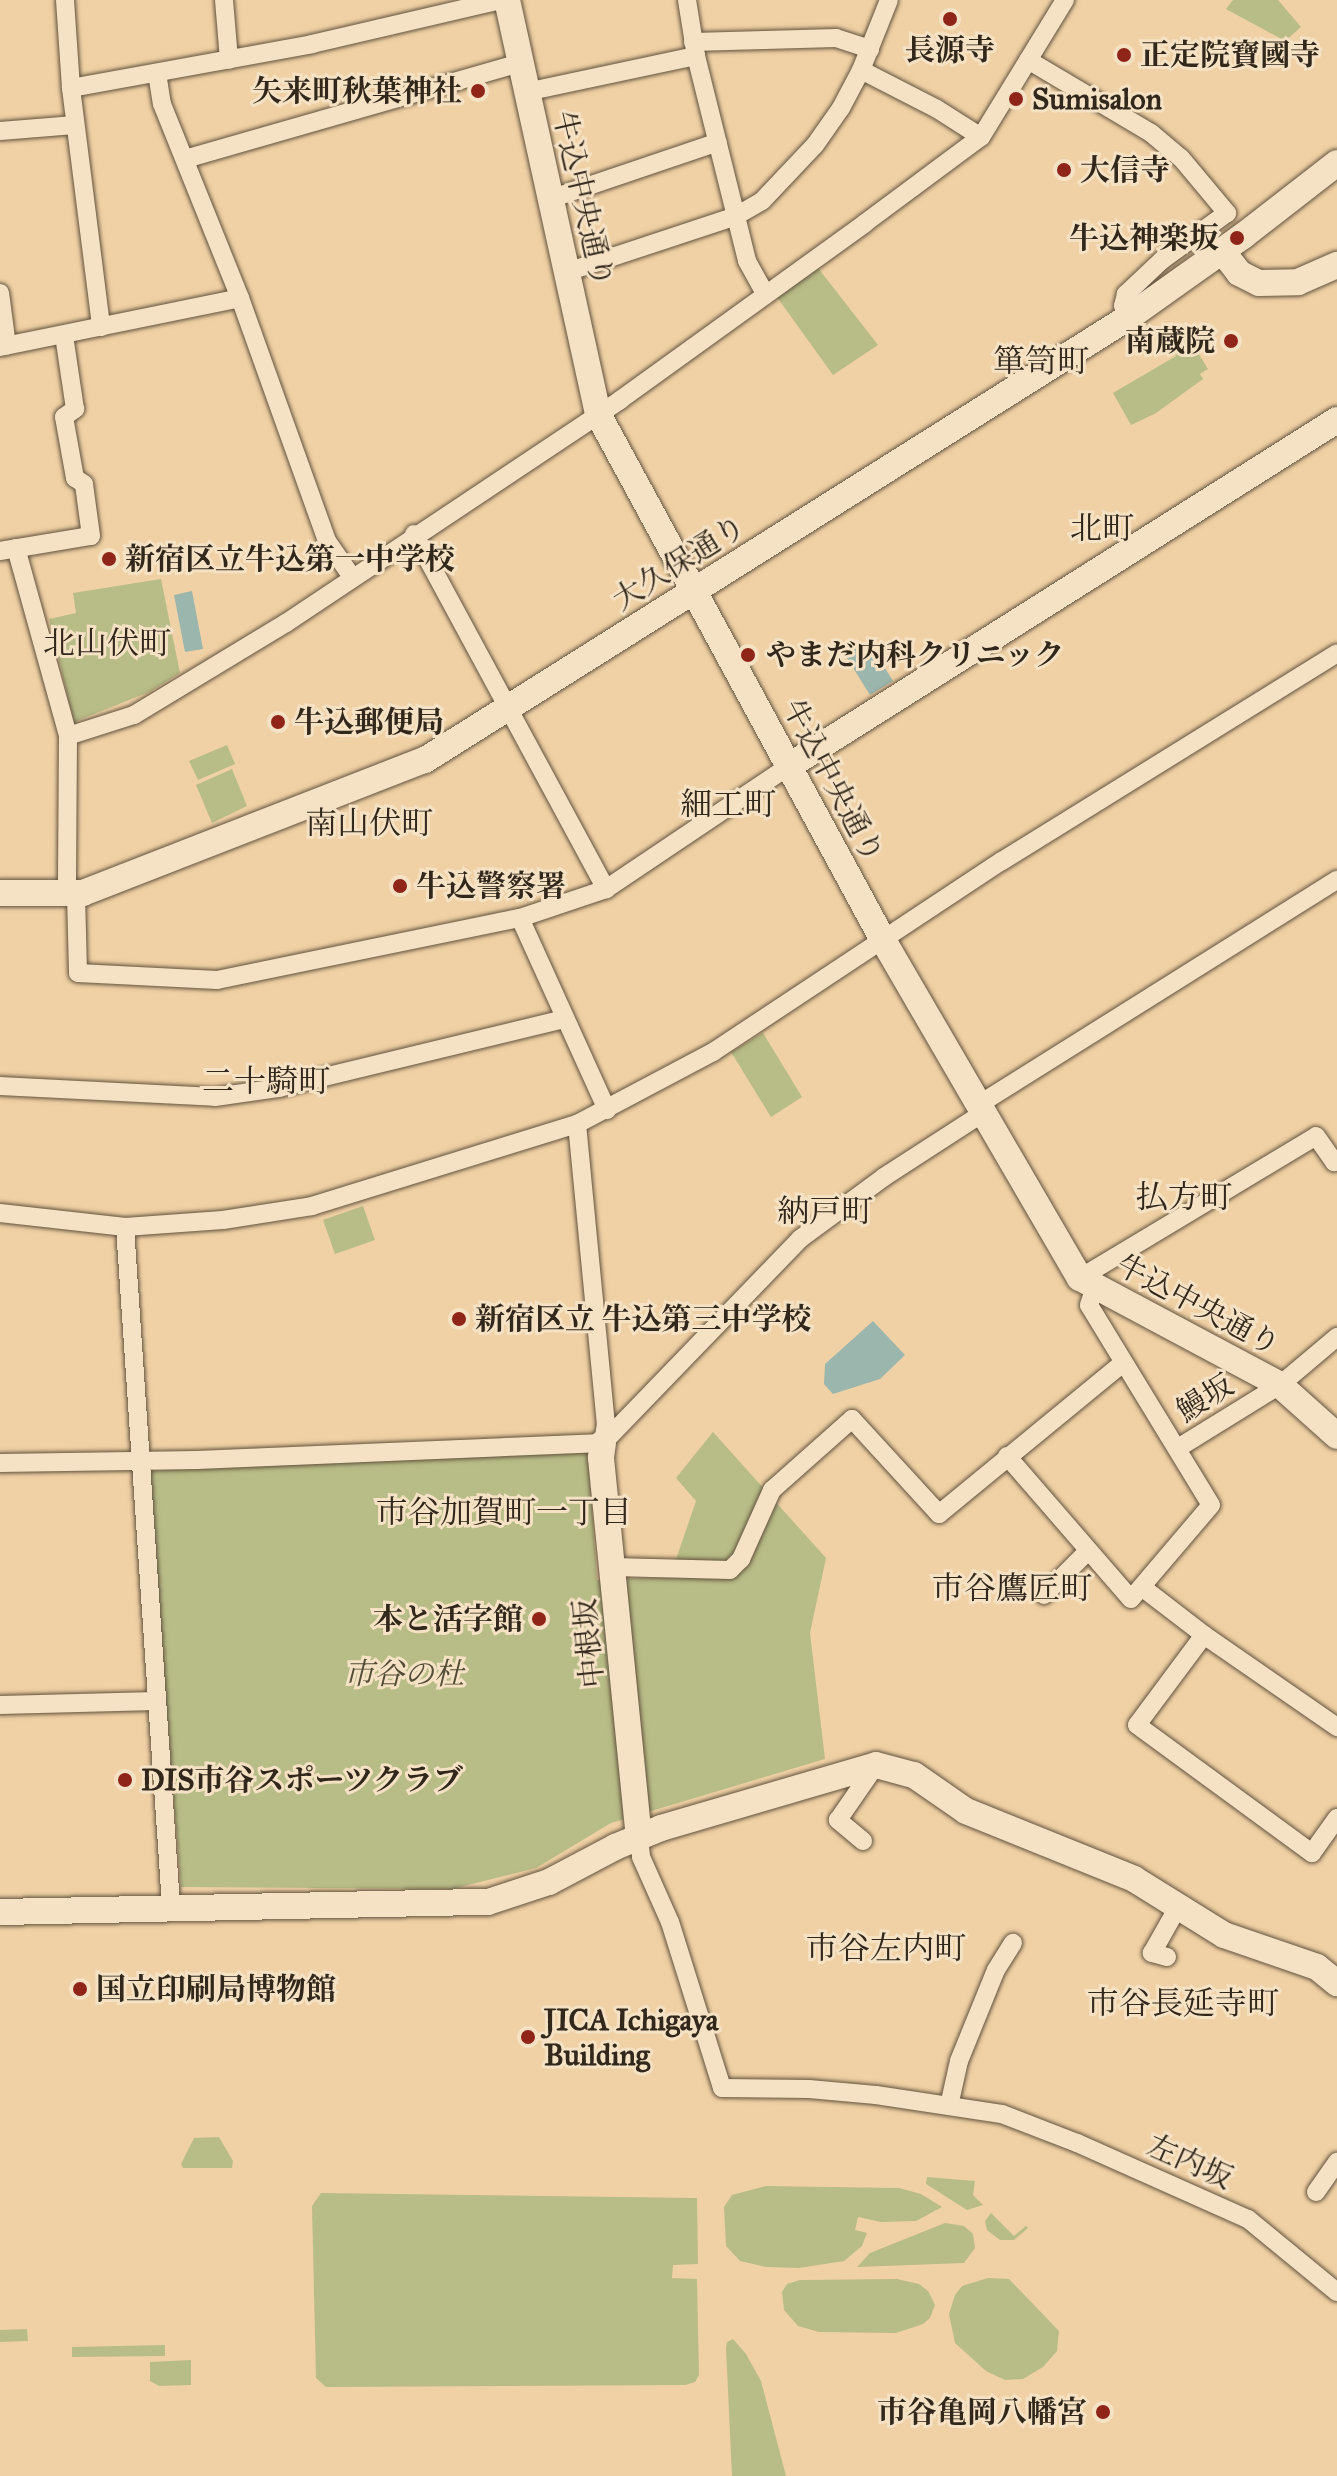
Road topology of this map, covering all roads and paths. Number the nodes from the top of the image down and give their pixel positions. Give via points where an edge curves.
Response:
1 (65, 0) edge
2 (224, 0) edge
3 (501, 0) edge
4 (507, 0) edge
5 (687, 0) edge
6 (889, 0) edge
7 (1065, 0) edge
8 (694, 49) junction
9 (870, 49) junction
10 (229, 60) junction
11 (1028, 60) junction
12 (519, 63) junction
13 (861, 70) junction
14 (157, 73) junction
15 (71, 88) junction
16 (526, 92) junction
17 (75, 125) junction
18 (0, 131) edge
19 (981, 137) junction
20 (718, 142) junction
21 (185, 159) junction
22 (1337, 163) edge
23 (550, 199) junction
24 (736, 216) junction
25 (1222, 251) junction
26 (1337, 265) edge
27 (567, 272) junction
28 (0, 293) edge
29 (765, 293) junction
30 (240, 298) junction
31 (1129, 317) junction
32 (101, 327) junction
33 (64, 335) junction
34 (4, 346) edge
35 (598, 414) junction
36 (1337, 420) edge
37 (414, 534) junction
38 (8, 549) edge
39 (352, 577) junction
40 (693, 591) junction
41 (1337, 653) edge
42 (510, 709) junction
43 (68, 736) junction
44 (789, 766) junction
45 (1337, 880) edge
46 (606, 889) junction
47 (0, 893) edge
48 (72, 895) junction
49 (520, 918) junction
50 (883, 940) junction
51 (565, 1019) junction
52 (0, 1086) edge
53 (980, 1109) junction
54 (607, 1110) junction
55 (577, 1124) junction
56 (1336, 1163) edge
57 (0, 1213) edge
58 (125, 1227) junction
59 (1088, 1283) junction
60 (1337, 1337) edge
61 (1123, 1363) junction
62 (1280, 1385) junction
63 (1337, 1436) edge
64 (603, 1443) junction
65 (1178, 1448) junction
66 (1007, 1456) junction
67 (138, 1461) junction
68 (0, 1463) edge
69 (1088, 1551) junction
70 (613, 1567) junction
71 (1143, 1588) junction
72 (1044, 1595) dead end
73 (1204, 1635) junction
74 (157, 1701) junction
75 (0, 1705) edge
76 (1329, 1722) edge
77 (876, 1765) junction
78 (1337, 1818) edge
79 (639, 1837) junction
80 (863, 1841) dead end
81 (1179, 1905) junction
82 (171, 1906) junction
83 (0, 1912) edge
84 (1013, 1943) dead end
85 (1167, 1957) dead end
86 (1337, 1983) edge
87 (949, 2106) junction
88 (1337, 2162) edge
89 (1316, 2192) dead end
90 (1337, 2292) edge

1 - 15 street
2 - 10 street
3 - 10 street
4 - 12 street, 牛込中央通り
5 - 8 street
6 - 9 street
7 - 11 street
8 - 9 street via 836,38
8 - 16 street
8 - 20 street
9 - 13 street
10 - 14 street
11 - 19 street
11 - 31 street via 1151,133 1181,158 1227,213 1162,260 1126,294 1123,306
12 - 16 street, 牛込中央通り
12 - 21 street
13 - 19 street
13 - 24 street via 815,145 762,201
14 - 15 street
14 - 21 street via 162,104
15 - 17 street
16 - 23 street, 牛込中央通り
17 - 18 street
17 - 32 street
19 - 29 street
20 - 23 street
20 - 24 street
21 - 30 street
22 - 25 street, 大久保通り
23 - 27 street, 牛込中央通り
24 - 27 street
24 - 29 street via 747,261
25 - 26 street via 1246,279 1273,285 1298,282
25 - 31 street, 大久保通り
27 - 35 street, 牛込中央通り
28 - 34 street
29 - 35 street
30 - 32 street
30 - 39 street via 327,541
31 - 40 street, 大久保通り
32 - 33 street
33 - 34 street
33 - 38 street via 75,409 64,417 75,478 84,484 91,536
35 - 37 street
35 - 40 street, 牛込中央通り
36 - 44 street
37 - 39 street
37 - 42 street
38 - 43 street
39 - 43 street via 134,715
40 - 42 street, 大久保通り
40 - 44 street, 牛込中央通り
41 - 50 street
42 - 46 street
42 - 48 street, 大久保通り via 425,760
43 - 48 street
44 - 46 street
44 - 50 street, 牛込中央通り
45 - 53 street
46 - 49 street
47 - 48 street, 大久保通り
48 - 49 street via 78,973 217,980
49 - 51 street
50 - 53 street, 牛込中央通り
50 - 54 street via 713,1052
51 - 52 street via 279,1088 215,1097
51 - 54 street
53 - 59 street, 牛込中央通り
53 - 64 street via 800,1239
54 - 55 street
55 - 58 street via 312,1206
55 - 64 street via 606,1424
56 - 59 street via 1316,1136
57 - 58 street
58 - 67 street
59 - 61 street via 1089,1305
59 - 62 street, 牛込中央通り
60 - 62 street, 鰻坂
61 - 65 street
61 - 66 street
62 - 63 street, 牛込中央通り
62 - 65 street, 鰻坂
64 - 67 street
64 - 70 street, 中根坂
65 - 71 street via 1211,1505
66 - 69 street
66 - 70 street via 939,1514 852,1419 772,1490 741,1559 730,1570
67 - 68 street
67 - 74 street
69 - 71 street via 1131,1599
69 - 72 street
70 - 79 street, 中根坂
71 - 73 street
73 - 76 street
73 - 78 street via 1137,1725 1312,1853
74 - 75 street
74 - 82 street
77 - 79 street
77 - 80 street via 838,1820
77 - 81 street via 914,1775 966,1811 1134,1879
79 - 82 street via 549,1882 488,1902
79 - 87 street, 左内坂 via 641,1857 670,1922 722,2088 809,2089
81 - 85 street via 1152,1953
81 - 86 street via 1224,1935 1317,1967
82 - 83 street
84 - 87 street via 996,1970 959,2061
87 - 90 street, 左内坂 via 1002,2114 1248,2219
88 - 89 street

